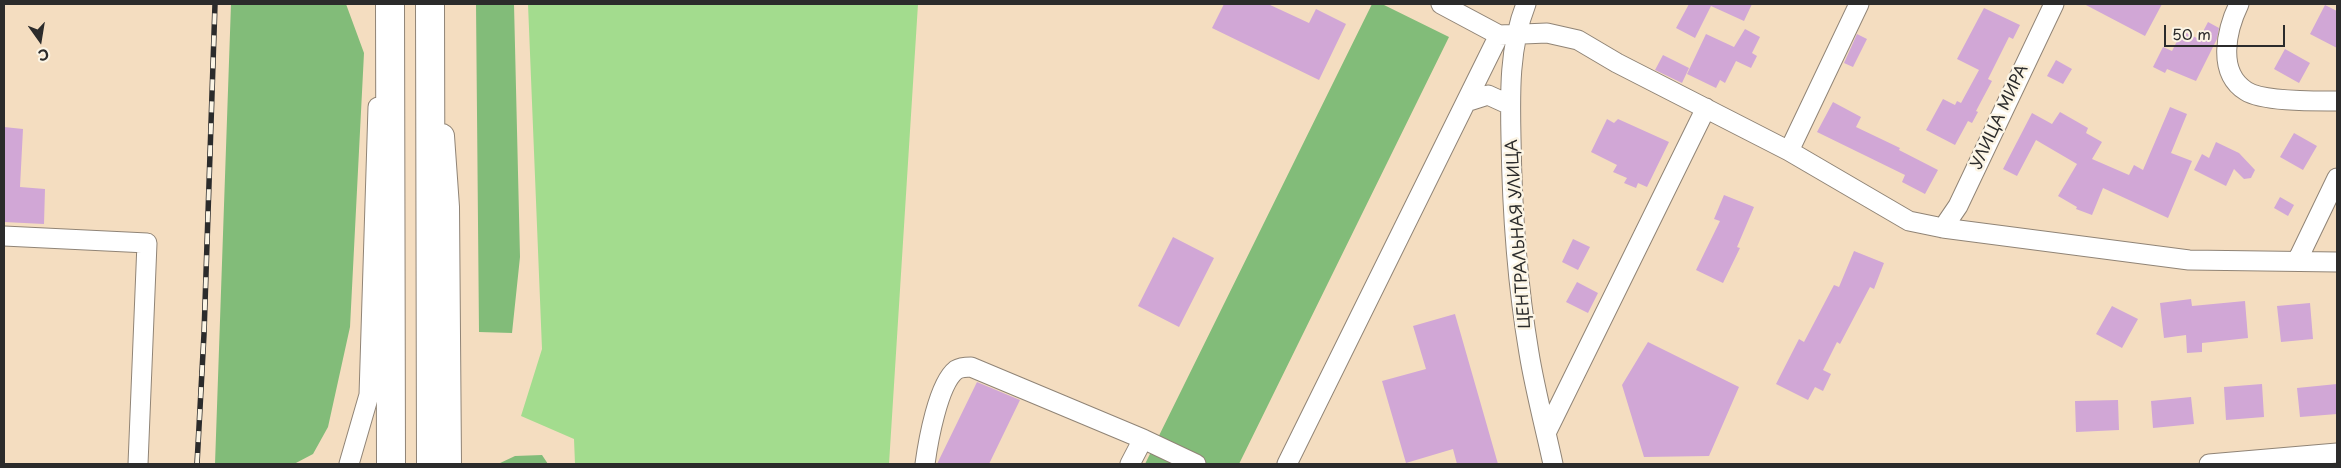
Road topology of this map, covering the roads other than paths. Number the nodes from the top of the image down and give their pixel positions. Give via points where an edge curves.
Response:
1 (386, 4) edge
2 (390, 4) edge
3 (431, 4) edge
4 (1441, 4) edge
5 (1526, 4) edge
6 (1860, 4) edge
7 (2054, 4) edge
8 (2240, 4) edge
9 (1508, 35) junction
10 (2337, 101) edge
11 (1466, 102) junction
12 (1510, 105) junction
13 (1706, 108) junction
14 (1789, 151) junction
15 (2337, 178) edge
16 (1943, 228) junction
17 (4, 236) edge
18 (2297, 261) junction
19 (2337, 262) edge
20 (1546, 433) junction
21 (1143, 439) junction
22 (2337, 453) edge
23 (138, 464) edge
24 (349, 464) edge
25 (391, 464) edge
26 (431, 464) edge
27 (449, 464) edge
28 (925, 464) edge
29 (1130, 464) edge
30 (1196, 464) edge
31 (1287, 464) edge
32 (1553, 464) edge
33 (2209, 464) edge

1 - 24 street via 376,143 370,387
2 - 25 highway
3 - 26 highway
3 - 27 main road via 447,207
4 - 9 street
5 - 9 street, ЦЕНТРАЛЬНАЯ УЛИЦА
6 - 14 street
7 - 16 street, УЛИЦА МИРА via 1958,206
8 - 10 street via 2228,33 2229,63 2234,80 2247,92 2266,97
9 - 11 street
9 - 12 street, ЦЕНТРАЛЬНАЯ УЛИЦА
9 - 13 street via 1547,33 1578,40
11 - 12 street via 1488,95
11 - 31 street
12 - 20 street, ЦЕНТРАЛЬНАЯ УЛИЦА via 1511,185 1520,287 1529,354
13 - 14 street
13 - 20 street
14 - 16 street via 1909,221
15 - 18 street
16 - 18 street via 2189,260
17 - 23 street via 147,243
18 - 19 street
20 - 32 street, ЦЕНТРАЛЬНАЯ УЛИЦА
21 - 28 street via 971,366 964,366 950,378 932,422
21 - 29 street
21 - 30 street
22 - 33 street

